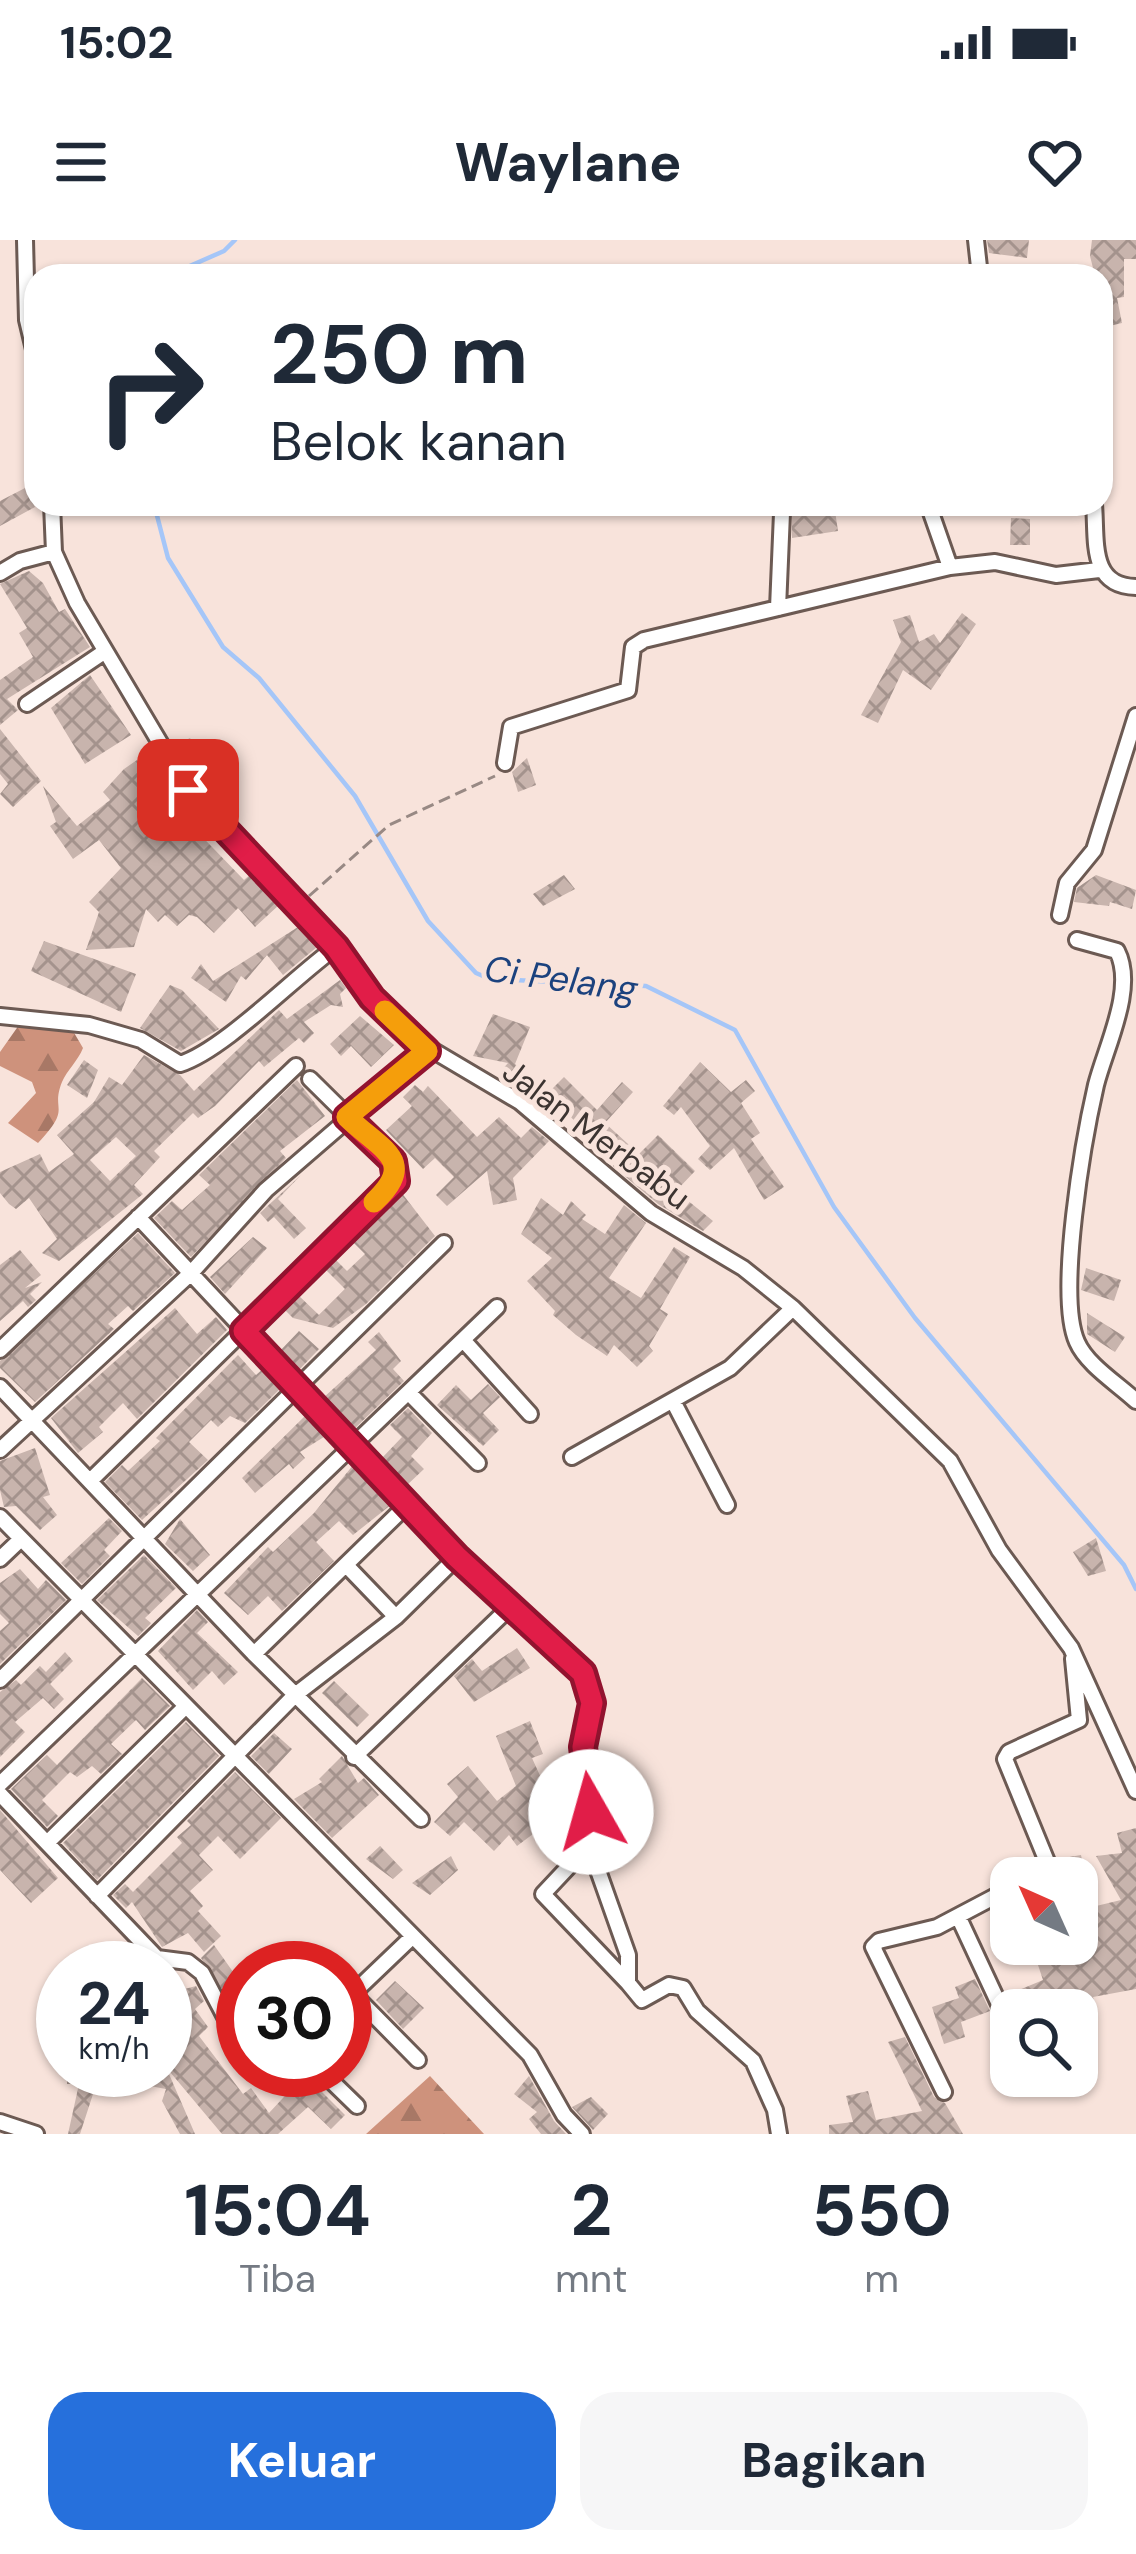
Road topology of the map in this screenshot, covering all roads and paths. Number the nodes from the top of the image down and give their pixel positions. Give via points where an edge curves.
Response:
1 (52, 516) edge
2 (782, 516) edge
3 (932, 516) edge
4 (1095, 516) edge
5 (54, 552) junction
6 (950, 567) junction
7 (1100, 570) junction
8 (0, 573) edge
9 (1136, 587) edge
10 (778, 608) junction
11 (104, 652) junction
12 (27, 704) dead end
13 (1136, 716) edge
14 (1128, 758) edge
15 (505, 763) joint
16 (298, 906) junction
17 (1060, 915) dead end
18 (1078, 940) dead end
19 (336, 947) junction
20 (0, 1016) edge
21 (427, 1051) junction
22 (296, 1066) dead end
23 (310, 1079) dead end
24 (347, 1117) junction
25 (138, 1217) junction
26 (445, 1243) dead end
27 (191, 1273) junction
28 (497, 1307) dead end
29 (793, 1307) junction
30 (244, 1331) junction
31 (464, 1341) junction
32 (0, 1350) edge
33 (0, 1387) edge
34 (298, 1387) junction
35 (411, 1395) junction
36 (673, 1401) junction
37 (1136, 1401) edge
38 (530, 1414) dead end
39 (33, 1422) junction
40 (356, 1447) junction
41 (0, 1450) edge
42 (572, 1457) dead end
43 (478, 1463) dead end
44 (90, 1481) junction
45 (408, 1504) junction
46 (727, 1505) dead end
47 (0, 1516) edge
48 (145, 1537) junction
49 (21, 1539) junction
50 (457, 1557) junction
51 (0, 1559) edge
52 (346, 1564) junction
53 (197, 1592) junction
54 (81, 1600) junction
55 (509, 1608) junction
56 (396, 1617) junction
57 (1071, 1648) junction
58 (132, 1652) junction
59 (254, 1654) junction
60 (0, 1680) edge
61 (295, 1695) junction
62 (184, 1708) junction
63 (354, 1756) junction
64 (237, 1760) junction
65 (0, 1784) edge
66 (1136, 1791) edge
67 (0, 1794) edge
68 (421, 1819) dead end
69 (47, 1843) junction
70 (589, 1845) junction
71 (1045, 1857) edge
72 (97, 1896) junction
73 (990, 1899) edge
74 (958, 1916) junction
75 (412, 1937) junction
76 (372, 1976) edge
77 (628, 1983) junction
78 (992, 1989) edge
79 (216, 2000) edge
80 (372, 2019) edge
81 (418, 2060) dead end
82 (944, 2092) dead end
83 (348, 2097) edge
84 (357, 2106) dead end
85 (0, 2122) edge
86 (36, 2134) edge
87 (582, 2134) edge
88 (779, 2134) edge

1 - 5 street, Jalan Merbabu
2 - 10 street
3 - 6 street
4 - 7 street
5 - 8 street
5 - 11 street, Jalan Merbabu
6 - 7 street
6 - 10 street
7 - 9 street via 1113,584
10 - 15 street via 640,641 628,690 517,724 508,731
11 - 12 street
11 - 16 street, Jalan Merbabu via 188,790
13 - 14 street
14 - 17 street via 1094,850 1067,883
15 - 16 path via 497,775 389,825
16 - 19 street, Jalan Merbabu
18 - 37 street via 1117,951 1124,979 1084,1144 1069,1297 1085,1354
19 - 20 street via 214,1049 181,1064 106,1030
19 - 21 street, Jalan Merbabu via 372,998
21 - 24 street
21 - 29 street, Jalan Merbabu via 520,1102 651,1213
22 - 25 street
23 - 24 street
24 - 27 street
24 - 30 street via 393,1161 396,1181
25 - 27 street
25 - 32 street
26 - 34 street
27 - 30 street
27 - 39 street
28 - 31 street
29 - 36 street via 730,1368
29 - 57 street, Jalan Merbabu via 959,1472 999,1550
30 - 34 street
30 - 44 street
31 - 35 street
31 - 38 street
33 - 39 street
34 - 40 street
34 - 48 street
35 - 40 street
35 - 43 street
36 - 42 street
36 - 46 street
39 - 41 street
39 - 44 street
40 - 45 street
40 - 53 street
44 - 48 street
45 - 50 street
45 - 52 street
47 - 49 street
48 - 53 street
48 - 54 street
49 - 51 street
49 - 54 street
50 - 55 street
50 - 56 street
52 - 56 street
52 - 59 street
53 - 58 street
53 - 59 street
54 - 58 street
54 - 60 street
55 - 63 street
55 - 70 street via 568,1658 589,1688
56 - 61 street
57 - 66 street, Jalan Merbabu
57 - 71 street via 1079,1720 1005,1759
58 - 62 street
58 - 65 street
59 - 61 street
61 - 63 street
61 - 64 street
62 - 64 street
62 - 69 street
63 - 68 street
64 - 72 street
64 - 75 street
67 - 69 street
69 - 72 street
70 - 77 street via 628,1955
70 - 77 street via 543,1894
72 - 79 street via 157,1958 188,1962 202,1973
73 - 74 street
74 - 78 street
74 - 82 street via 873,1947
75 - 76 street
75 - 87 street via 530,2055
77 - 88 street via 642,2000 669,1984 683,1988 753,2061
80 - 81 street
83 - 84 street
85 - 86 street

